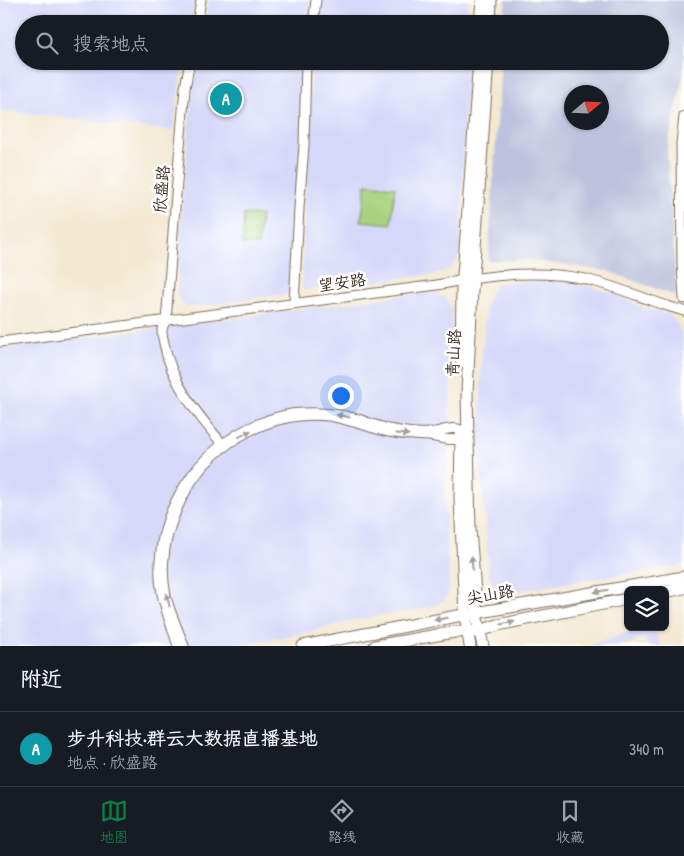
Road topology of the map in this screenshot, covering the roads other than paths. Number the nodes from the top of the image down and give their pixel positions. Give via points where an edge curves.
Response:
1 (203, 0) edge
2 (314, 0) edge
3 (482, 0) edge
4 (491, 0) edge
5 (200, 15) edge
6 (312, 15) edge
7 (481, 15) edge
8 (490, 15) edge
9 (190, 70) edge
10 (307, 70) edge
11 (479, 70) edge
12 (487, 70) edge
13 (684, 116) edge
14 (468, 278) junction
15 (684, 299) edge
16 (295, 302) junction
17 (684, 309) edge
18 (168, 319) junction
19 (0, 341) edge
20 (463, 434) junction
21 (224, 444) junction
22 (684, 577) edge
23 (684, 588) edge
24 (669, 591) edge
25 (624, 600) edge
26 (471, 614) junction
27 (480, 631) junction
28 (468, 633) junction
29 (178, 646) edge
30 (184, 646) edge
31 (303, 646) edge
32 (375, 646) edge
33 (470, 646) edge
34 (483, 646) edge

1 - 5 street
2 - 6 street
3 - 7 main road
4 - 8 main road
9 - 18 street, 欣盛路
10 - 16 street via 306,146
11 - 14 main road, 青山路
12 - 14 main road, 青山路
13 - 15 street via 681,144
14 - 16 street, 望安路
14 - 17 street, 望安路 via 539,274 577,278
14 - 20 main road, 青山路 via 467,393
16 - 18 street, 望安路
18 - 19 street, 望安路
18 - 21 street, 欣盛路 via 162,327 162,335 173,375
20 - 21 street via 444,429 430,433 404,432 341,416 300,413 261,422
20 - 26 main road, 青山路 via 470,530
21 - 29 street via 200,464 186,484 171,511 163,536 160,557 162,595
30 -> 21 street via 166,595 166,540 189,486
22 -> 26 main road, 尖山路
23 - 24 main road
27 -> 25 main road, 尖山路
26 - 27 main road, 青山路
26 - 28 main road, 青山路
26 -> 31 main road, 尖山路
27 - 28 main road, 尖山路
27 - 34 main road, 青山路
28 - 32 main road, 尖山路 via 454,632
28 - 33 main road, 青山路

